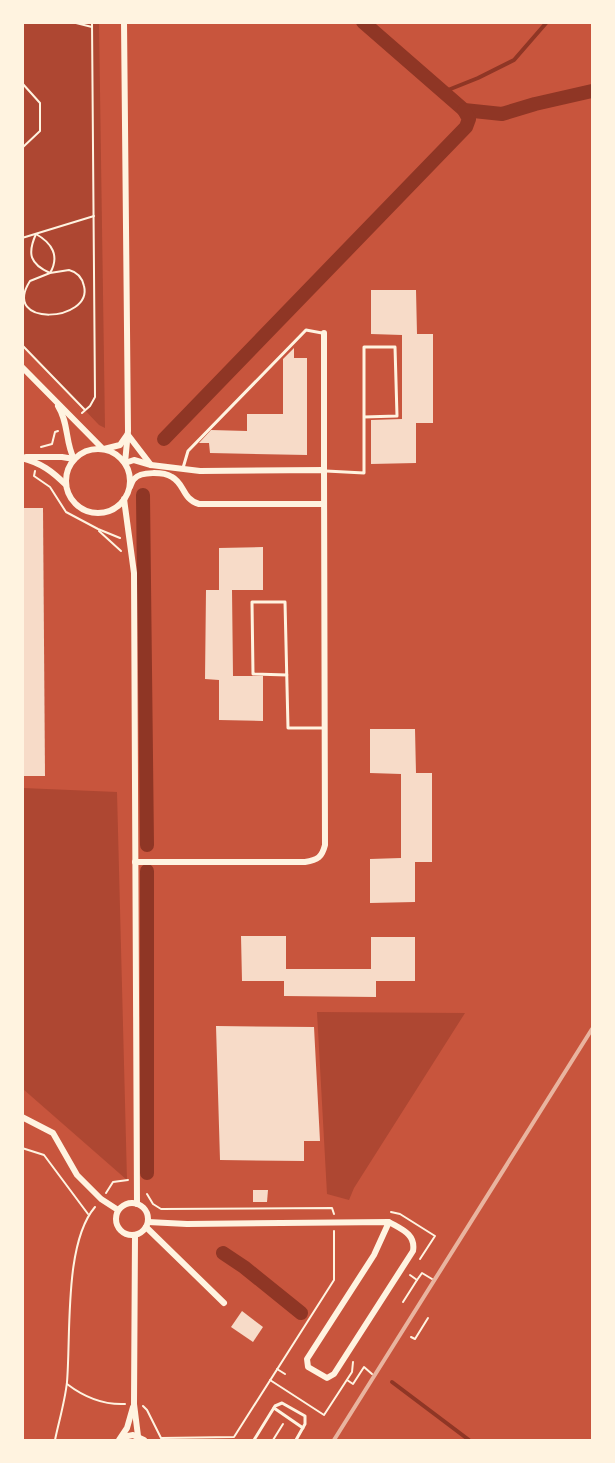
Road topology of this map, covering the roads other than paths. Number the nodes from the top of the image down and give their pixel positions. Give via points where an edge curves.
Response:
1 (124, 22) edge
2 (324, 333) joint
3 (22, 367) edge
4 (52, 398) junction
5 (364, 417) junction
6 (128, 434) junction
7 (103, 449) junction
8 (22, 458) edge
9 (74, 459) junction
10 (126, 463) junction
11 (151, 465) junction
12 (182, 470) junction
13 (324, 470) junction
14 (66, 485) junction
15 (130, 488) junction
16 (124, 499) junction
17 (324, 504) junction
18 (287, 675) junction
19 (324, 728) junction
20 (135, 862) junction
21 (22, 1117) edge
22 (138, 1204) junction
23 (118, 1210) junction
24 (390, 1222) junction
25 (147, 1225) junction
26 (135, 1235) junction
27 (224, 1303) dead end
28 (134, 1404) junction
29 (274, 1408) junction
30 (303, 1428) junction
31 (141, 1438) edge
32 (121, 1439) edge
33 (254, 1440) edge
34 (296, 1440) edge

1 - 6 street
2 - 12 lane via 306,330 188,451
2 - 13 street
3 - 4 street
4 - 7 street
4 - 9 street via 61,411
5 - 5 lane via 364,347 395,346 397,416
5 - 13 lane via 364,473
6 - 7 street via 120,445
6 - 10 street
6 - 11 street
7 - 9 street via 92,449
7 - 10 street
8 - 9 street
8 - 14 street via 51,470
9 - 14 street via 67,470
10 - 11 street via 134,460
10 - 15 street
11 - 12 street
12 - 13 street
13 - 17 street
14 - 16 street via 70,497 86,511 108,511
15 - 16 street
15 - 17 street via 141,474 164,474 174,477 187,498 199,504
16 - 20 street via 134,573
17 - 19 street
18 - 18 lane via 285,602 252,602 253,674
18 - 19 lane via 288,728
19 - 20 street via 326,845 316,860
20 - 22 street
21 - 23 street via 52,1133 77,1175
22 - 23 street via 126,1204
22 - 25 street via 147,1213
23 - 26 street via 115,1221 120,1231
24 - 24 street via 374,1255 307,1359 308,1367 323,1377 334,1374 413,1251 409,1234
24 - 25 street
25 - 26 street
25 - 27 street
26 - 28 street
28 - 31 street
28 - 32 street
29 - 30 lane
29 - 30 lane via 278,1403 286,1404 301,1413 306,1421
29 - 33 lane
30 - 34 lane
31 - 32 street via 133,1435

